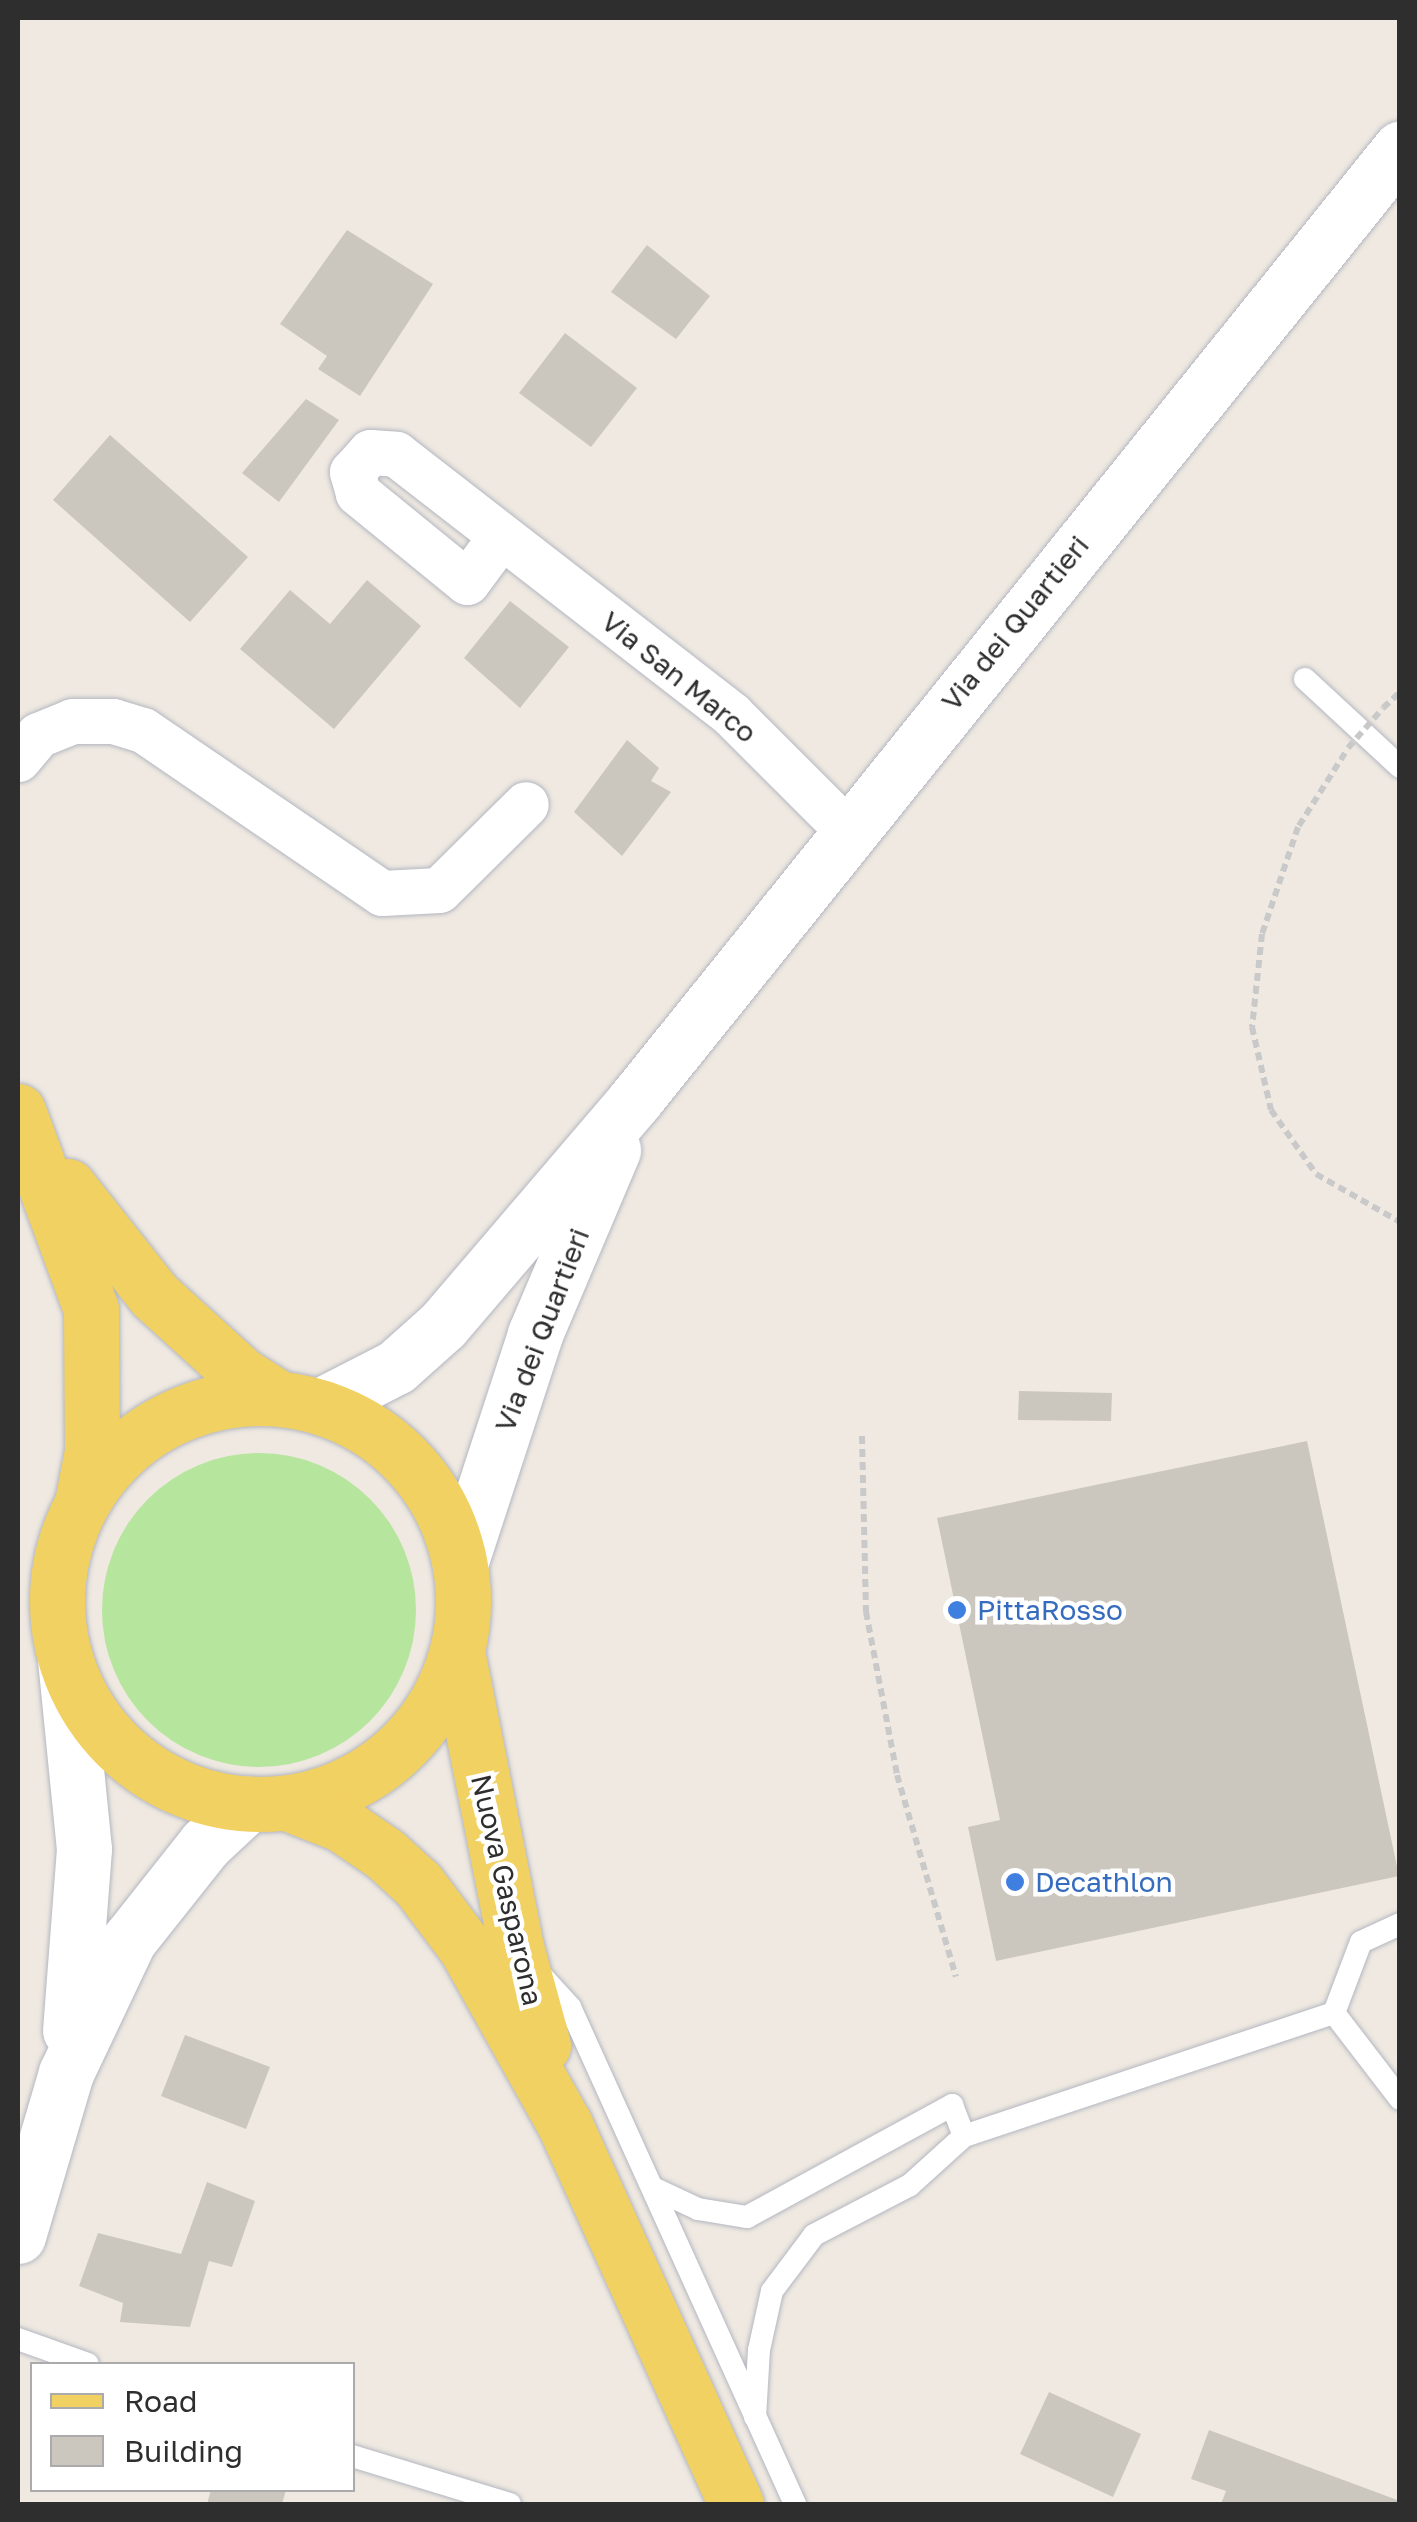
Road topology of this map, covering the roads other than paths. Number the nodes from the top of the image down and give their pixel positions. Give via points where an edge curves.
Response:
1 (1400, 149) edge
2 (501, 536) dead end
3 (1305, 679) dead end
4 (18, 759) edge
5 (1400, 767) edge
6 (526, 804) dead end
7 (847, 830) junction
8 (635, 1100) junction
9 (25, 1125) edge
10 (300, 1402) junction
11 (82, 1501) junction
12 (460, 1564) junction
13 (457, 1652) junction
14 (65, 1659) junction
15 (268, 1804) junction
16 (1400, 1924) edge
17 (516, 1947) junction
18 (1334, 2014) junction
19 (66, 2073) junction
20 (1400, 2100) edge
21 (565, 2126) junction
22 (964, 2136) junction
23 (654, 2188) junction
24 (18, 2236) edge
25 (18, 2339) edge
26 (82, 2362) edge
27 (755, 2418) junction
28 (355, 2457) edge
29 (510, 2504) edge
30 (736, 2504) edge
31 (795, 2504) edge

1 - 7 street, Via dei Quartieri
2 - 7 street, Via San Marco via 732,714
3 - 5 lane
4 - 6 street via 38,735 72,721 113,720 143,730 382,892 439,890
7 - 8 street, Via dei Quartieri
8 - 10 street, Via dei Quartieri via 419,1350
8 - 12 street, Via dei Quartieri via 535,1334
9 - 10 main road, Nuova Gasparona via 154,1295 242,1375
9 - 11 main road, Nuova Gasparona via 91,1308 94,1413
10 - 11 main road, Nuova Gasparona via 201,1405 165,1420 132,1441
10 - 12 main road, Nuova Gasparona via 384,1441 426,1483
11 - 14 main road, Nuova Gasparona via 56,1606
12 - 13 main road, Nuova Gasparona
13 - 15 main road, Nuova Gasparona via 433,1707 395,1753 345,1786
13 - 17 main road, Nuova Gasparona
14 - 15 main road, Nuova Gasparona via 80,1698 134,1761 182,1788
14 - 19 street via 84,1849
15 - 19 street via 204,1844 129,1940
15 - 21 main road, Nuova Gasparona via 341,1824 418,1884 466,1948
16 - 18 lane via 1361,1942
17 - 21 main road, Nuova Gasparona
17 - 23 lane via 570,2007
18 - 20 lane
18 - 22 lane
19 - 24 street
21 - 30 main road, Nuova Gasparona
22 - 23 lane via 952,2104 748,2217 698,2209
22 - 27 lane via 910,2185 814,2235 787,2266 772,2291 759,2350
23 - 27 lane
25 - 26 lane
27 - 31 lane
28 - 29 lane

